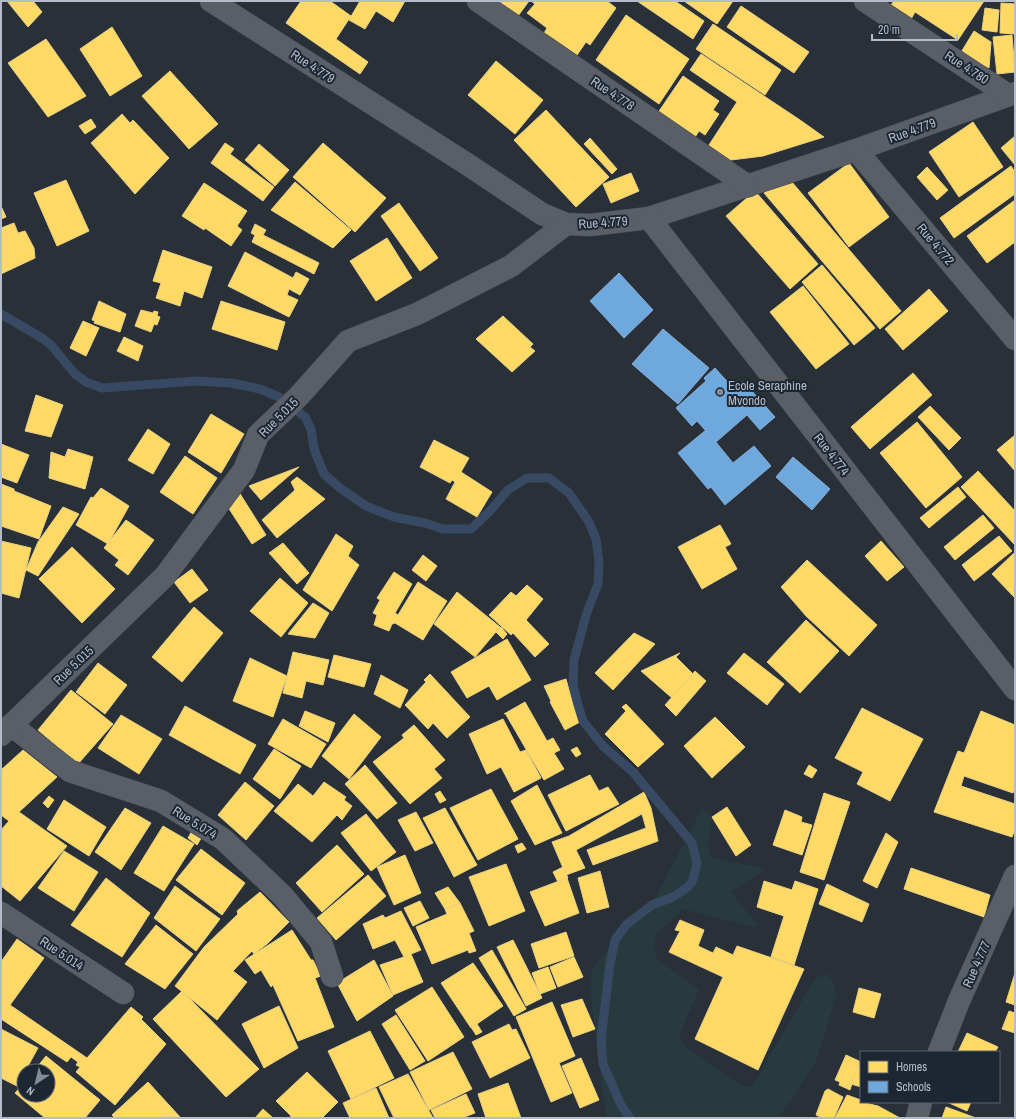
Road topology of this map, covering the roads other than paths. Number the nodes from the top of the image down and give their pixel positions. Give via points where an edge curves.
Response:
1 (211, 1) edge
2 (478, 1) edge
3 (865, 1) edge
4 (1012, 94) edge
5 (856, 150) junction
6 (748, 186) junction
7 (648, 218) junction
8 (566, 224) junction
9 (1015, 339) edge
10 (1015, 689) edge
11 (6, 730) edge
12 (1015, 876) edge
13 (1, 913) edge
14 (332, 976) dead end
15 (123, 994) dead end
16 (939, 1051) edge
17 (922, 1103) edge
18 (917, 1118) edge

1 - 8 street, Rue 4.779 via 542,214
2 - 6 street, Rue 4.778
3 - 4 street, Rue 4.780
4 - 5 street, Rue 4.779
5 - 6 street, Rue 4.779
5 - 9 street, Rue 4.772
6 - 7 street, Rue 4.779
7 - 8 street, Rue 4.779 via 590,225
7 - 10 street, Rue 4.774
8 - 11 street, Rue 5.015 via 511,266 417,314 348,341 299,396 258,435 244,470 165,576
11 - 14 street, Rue 5.074 via 70,771 161,800 223,839 283,896 321,942
12 - 16 street, Rue 4.777
13 - 15 street, Rue 5.014
17 - 18 street

